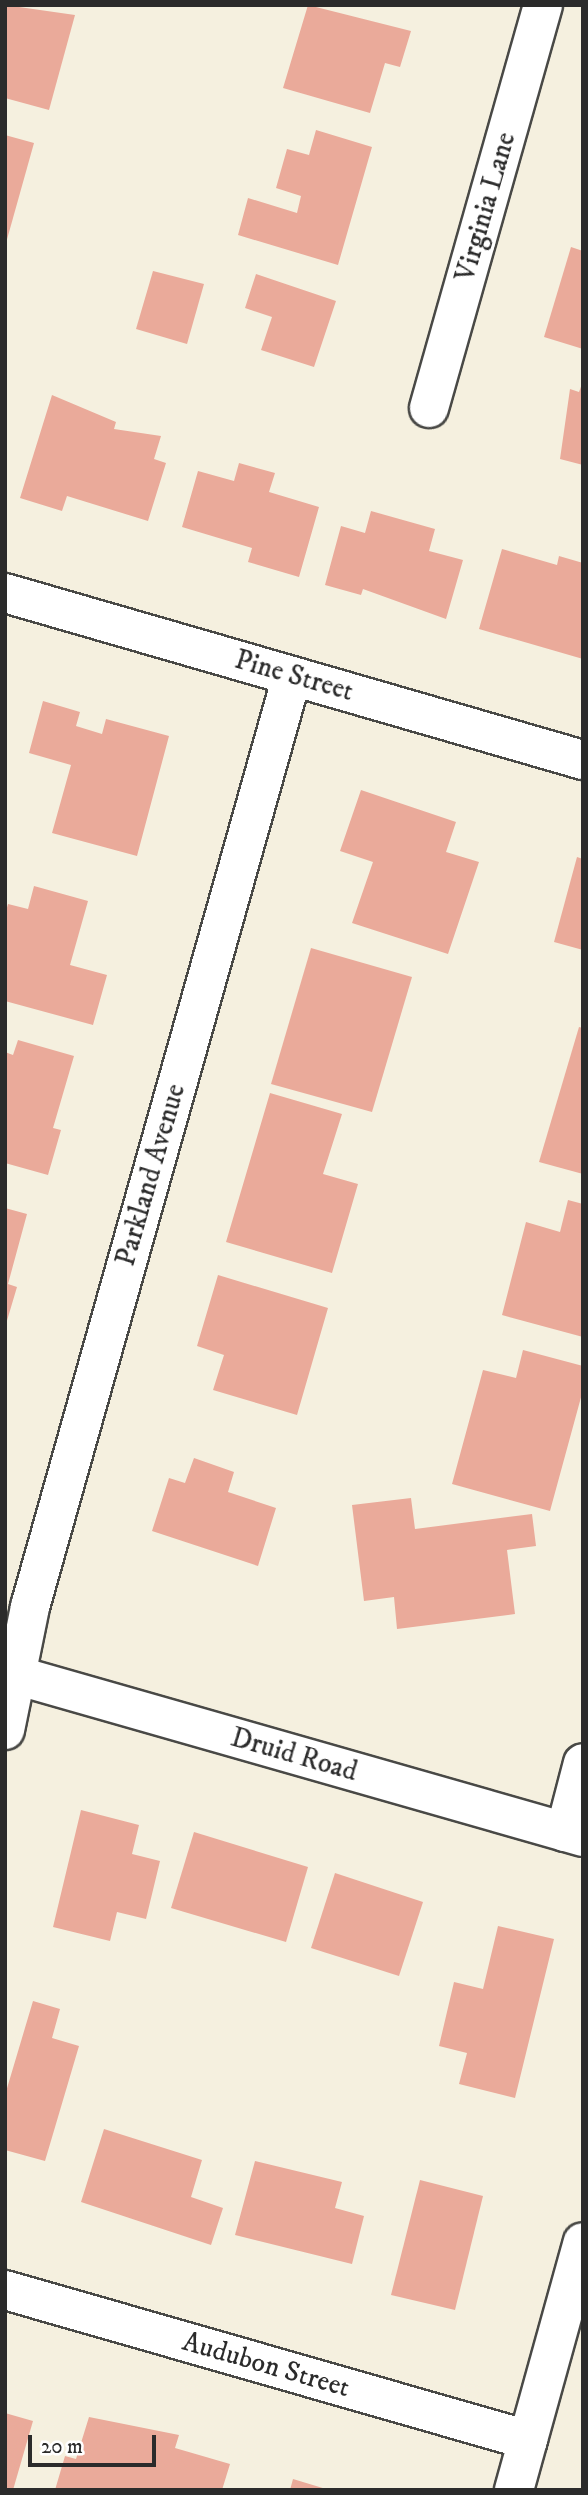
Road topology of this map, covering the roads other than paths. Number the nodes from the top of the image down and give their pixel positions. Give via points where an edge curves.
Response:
1 (542, 5) edge
2 (429, 408) dead end
3 (5, 593) edge
4 (292, 676) junction
5 (583, 760) edge
6 (10, 1674) edge
7 (5, 1730) edge
8 (583, 1763) edge
9 (574, 1835) edge
10 (583, 2242) edge
11 (5, 2290) edge
12 (528, 2440) junction
13 (514, 2490) edge

1 - 2 street, Virginia Lane
3 - 4 street, Pine Street
4 - 5 street, Pine Street
4 - 6 street, Parkland Avenue
6 - 7 street
6 - 9 street, Druid Road
8 - 9 street
10 - 12 street
11 - 12 street, Audubon Street
12 - 13 street

